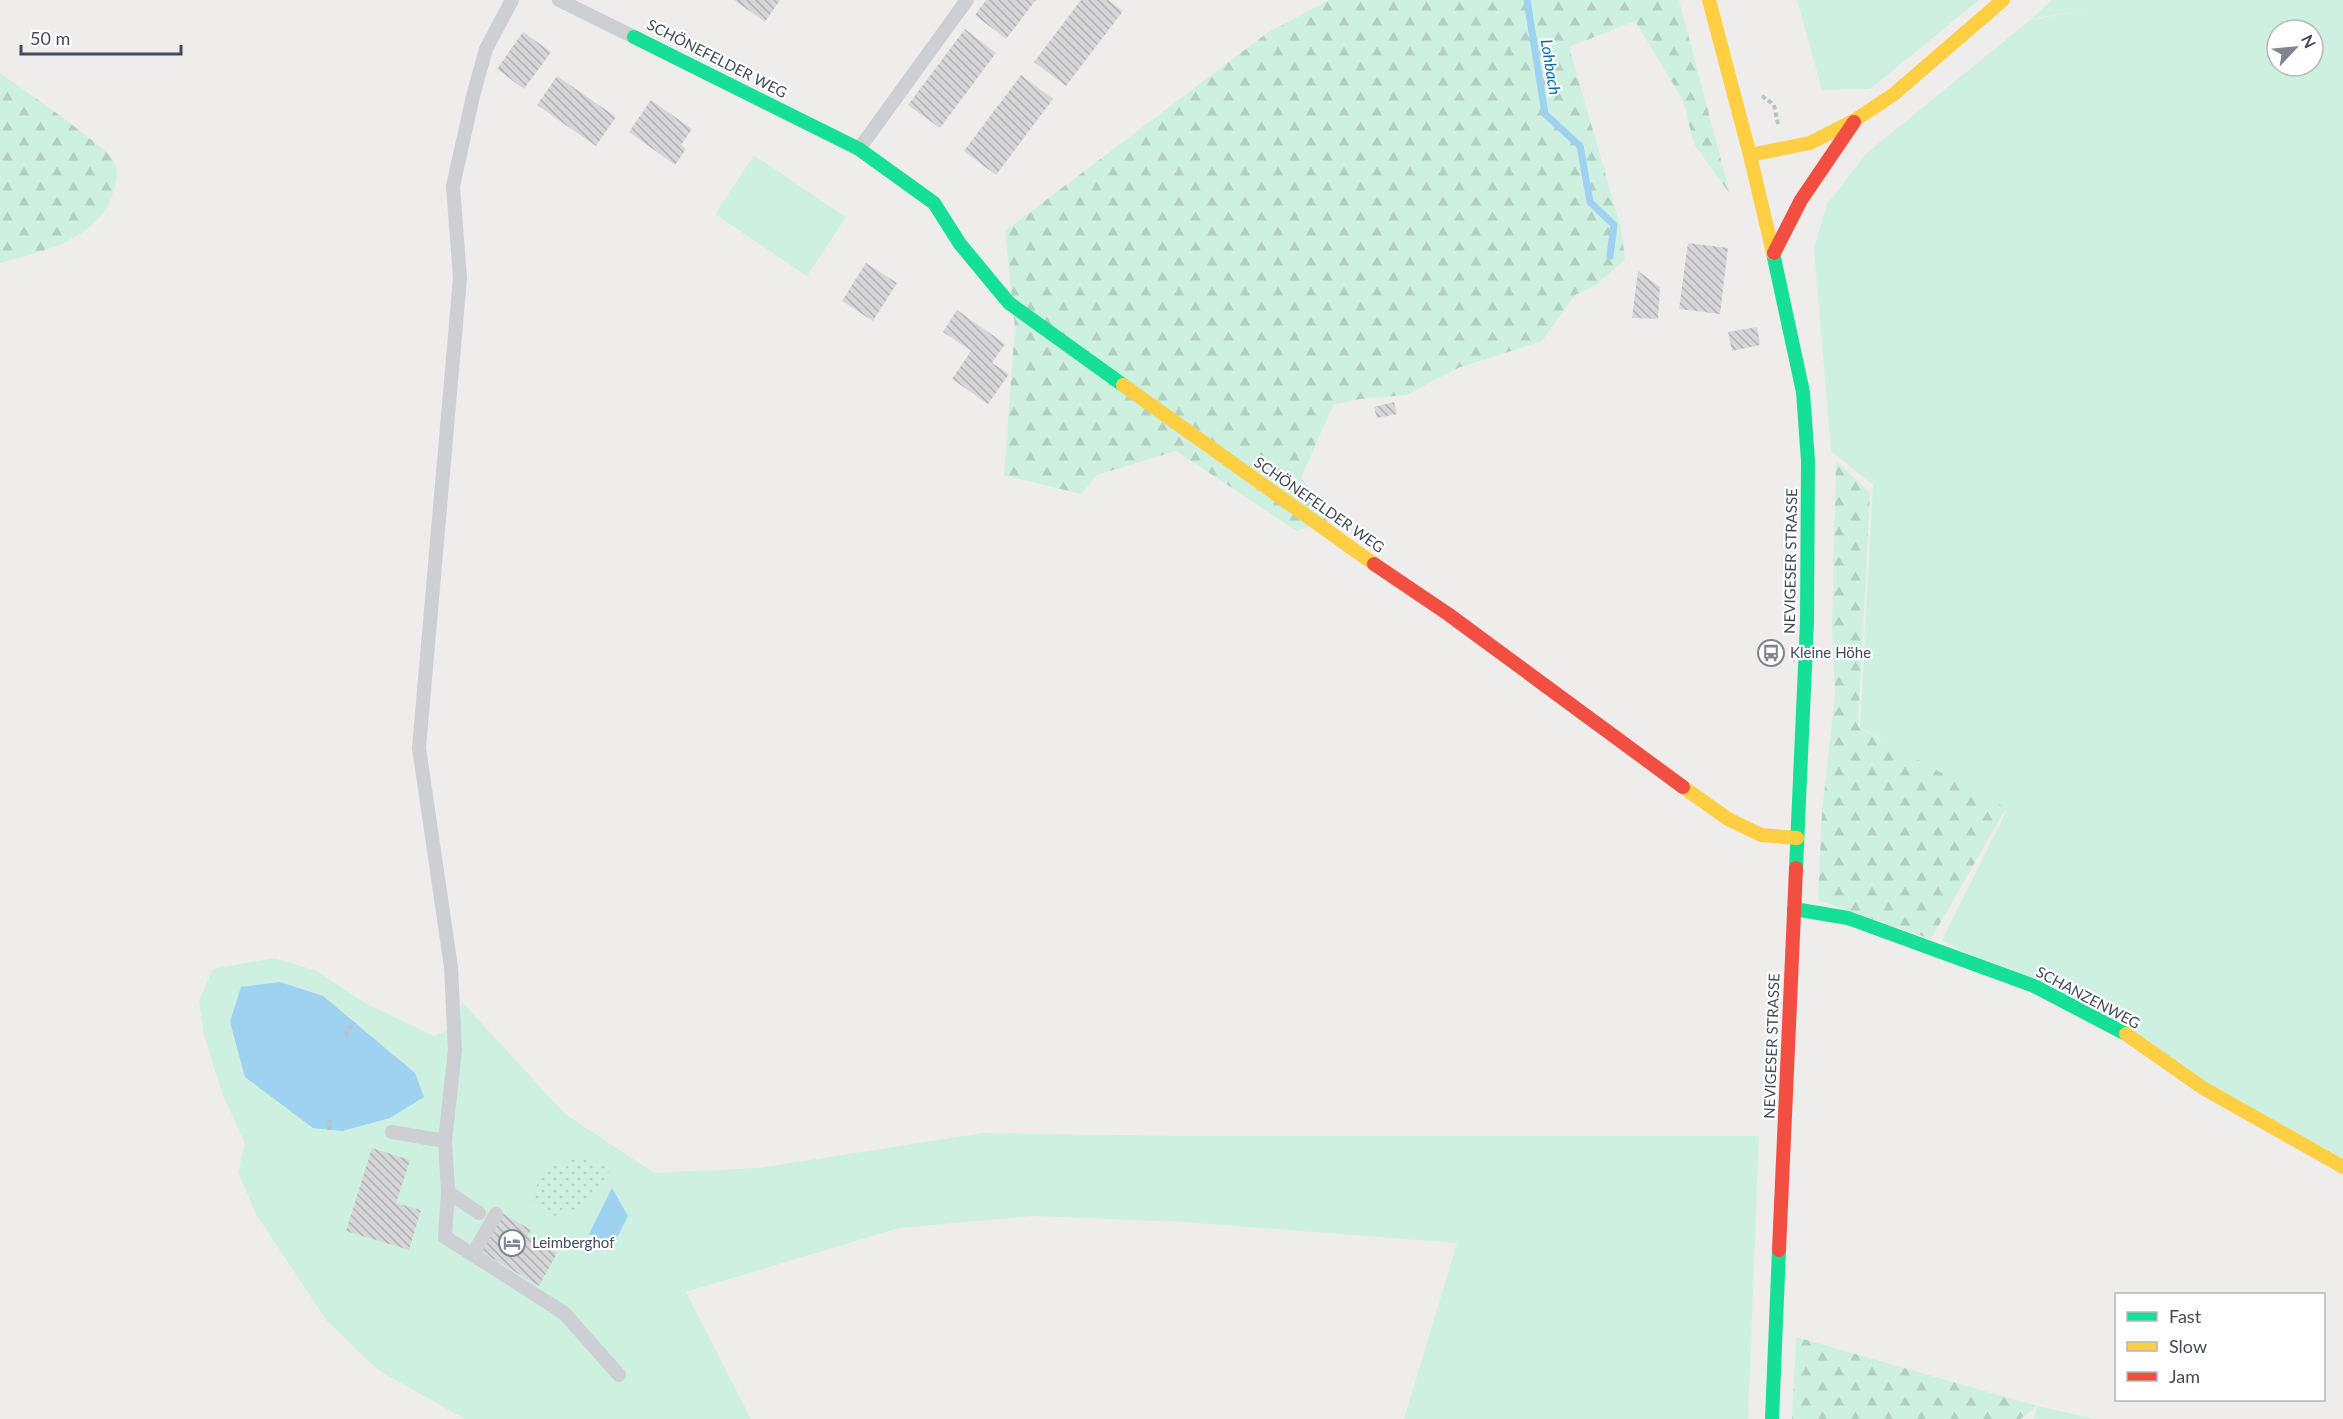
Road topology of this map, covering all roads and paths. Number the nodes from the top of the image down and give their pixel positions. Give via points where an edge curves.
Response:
1 (512, 0) edge
2 (559, 0) edge
3 (967, 0) edge
4 (1709, 0) edge
5 (2003, 0) edge
6 (634, 37) joint
7 (1855, 120) junction
8 (859, 149) junction
9 (1750, 155) junction
10 (1774, 253) junction
11 (1797, 838) junction
12 (1794, 909) junction
13 (354, 1022) dead end
14 (345, 1035) dead end
15 (330, 1120) dead end
16 (328, 1130) dead end
17 (392, 1132) dead end
18 (445, 1141) junction
19 (2343, 1167) edge
20 (448, 1192) junction
21 (479, 1213) dead end
22 (496, 1214) dead end
23 (473, 1254) junction
24 (619, 1375) dead end
25 (1772, 1419) edge

1 - 18 lane via 486,49 453,186 460,278 419,748 451,967 455,1050
2 - 6 lane, SCHÖNEFELDER WEG
3 - 8 lane
4 - 9 street, NEVIGESER STRASSE
5 - 7 street via 1894,94
6 - 8 street, SCHÖNEFELDER WEG
7 - 9 street via 1810,143
7 - 10 street via 1801,200
8 - 11 street, SCHÖNEFELDER WEG via 934,202 960,244 1009,303 1448,614 1728,819 1761,835
9 - 10 street, NEVIGESER STRASSE
10 - 11 street, NEVIGESER STRASSE via 1803,392 1809,461 1807,622
11 - 12 street, NEVIGESER STRASSE
12 - 19 street, SCHANZENWEG via 1848,918 2034,986 2118,1029 2203,1088
12 - 25 street, NEVIGESER STRASSE
13 - 14 path
15 - 16 path
17 - 18 lane
18 - 20 lane
20 - 21 lane
20 - 23 lane via 445,1237
22 - 23 lane
23 - 24 lane via 564,1313

